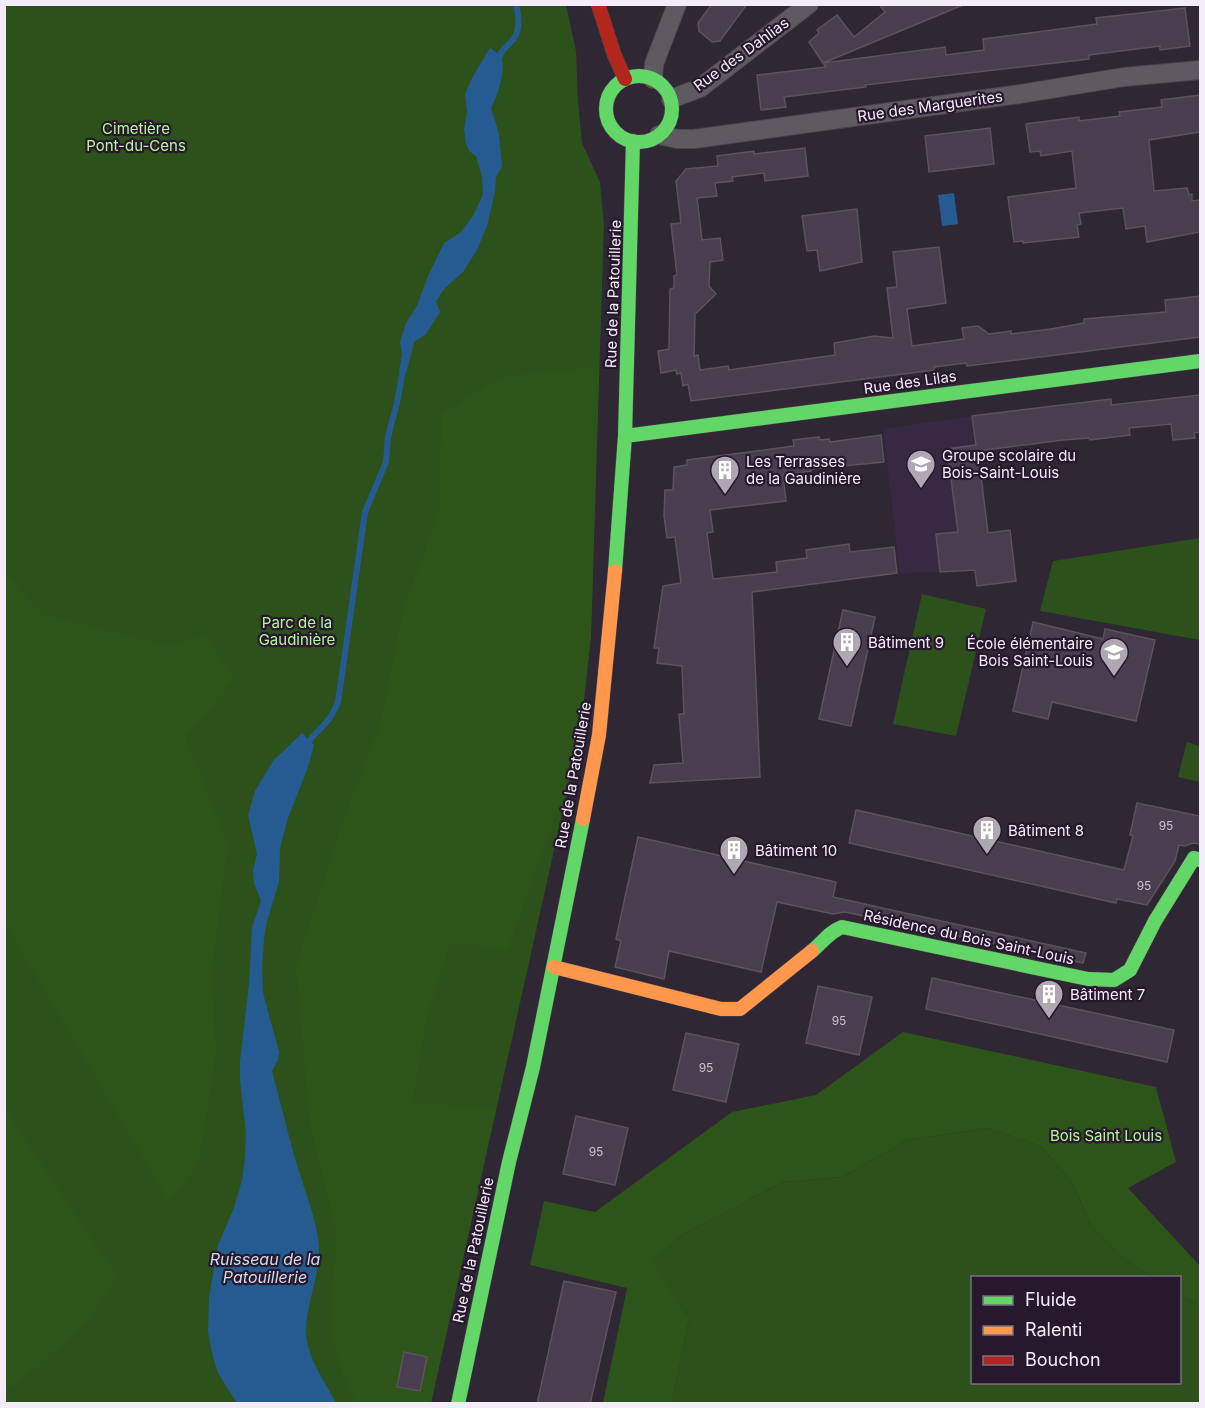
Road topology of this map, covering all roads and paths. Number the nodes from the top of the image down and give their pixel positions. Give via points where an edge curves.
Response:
1 (598, 4) edge
2 (677, 4) edge
3 (809, 4) edge
4 (1200, 69) edge
5 (625, 79) junction
6 (653, 79) junction
7 (670, 99) junction
8 (659, 135) junction
9 (633, 141) junction
10 (1200, 361) edge
11 (625, 436) junction
12 (1200, 860) edge
13 (554, 967) junction
14 (458, 1404) edge

1 - 5 street
2 - 6 street via 654,64
3 - 7 street, Rue des Dahlias via 700,87
4 - 8 street, Rue des Marguerites via 694,138
5 - 6 street
5 - 9 street via 610,93 606,113 615,132
6 - 7 street
7 - 8 street via 670,118
8 - 9 street
9 - 11 street, Rue de la Patouillerie
10 - 11 street, Rue des Lilas
11 - 13 street, Rue de la Patouillerie via 599,735
12 - 13 street, Résidence du Bois Saint-Louis via 1194,858 1130,969 1114,980 1088,979 842,927 830,932 822,943 740,1010 721,1009
13 - 14 street, Rue de la Patouillerie

